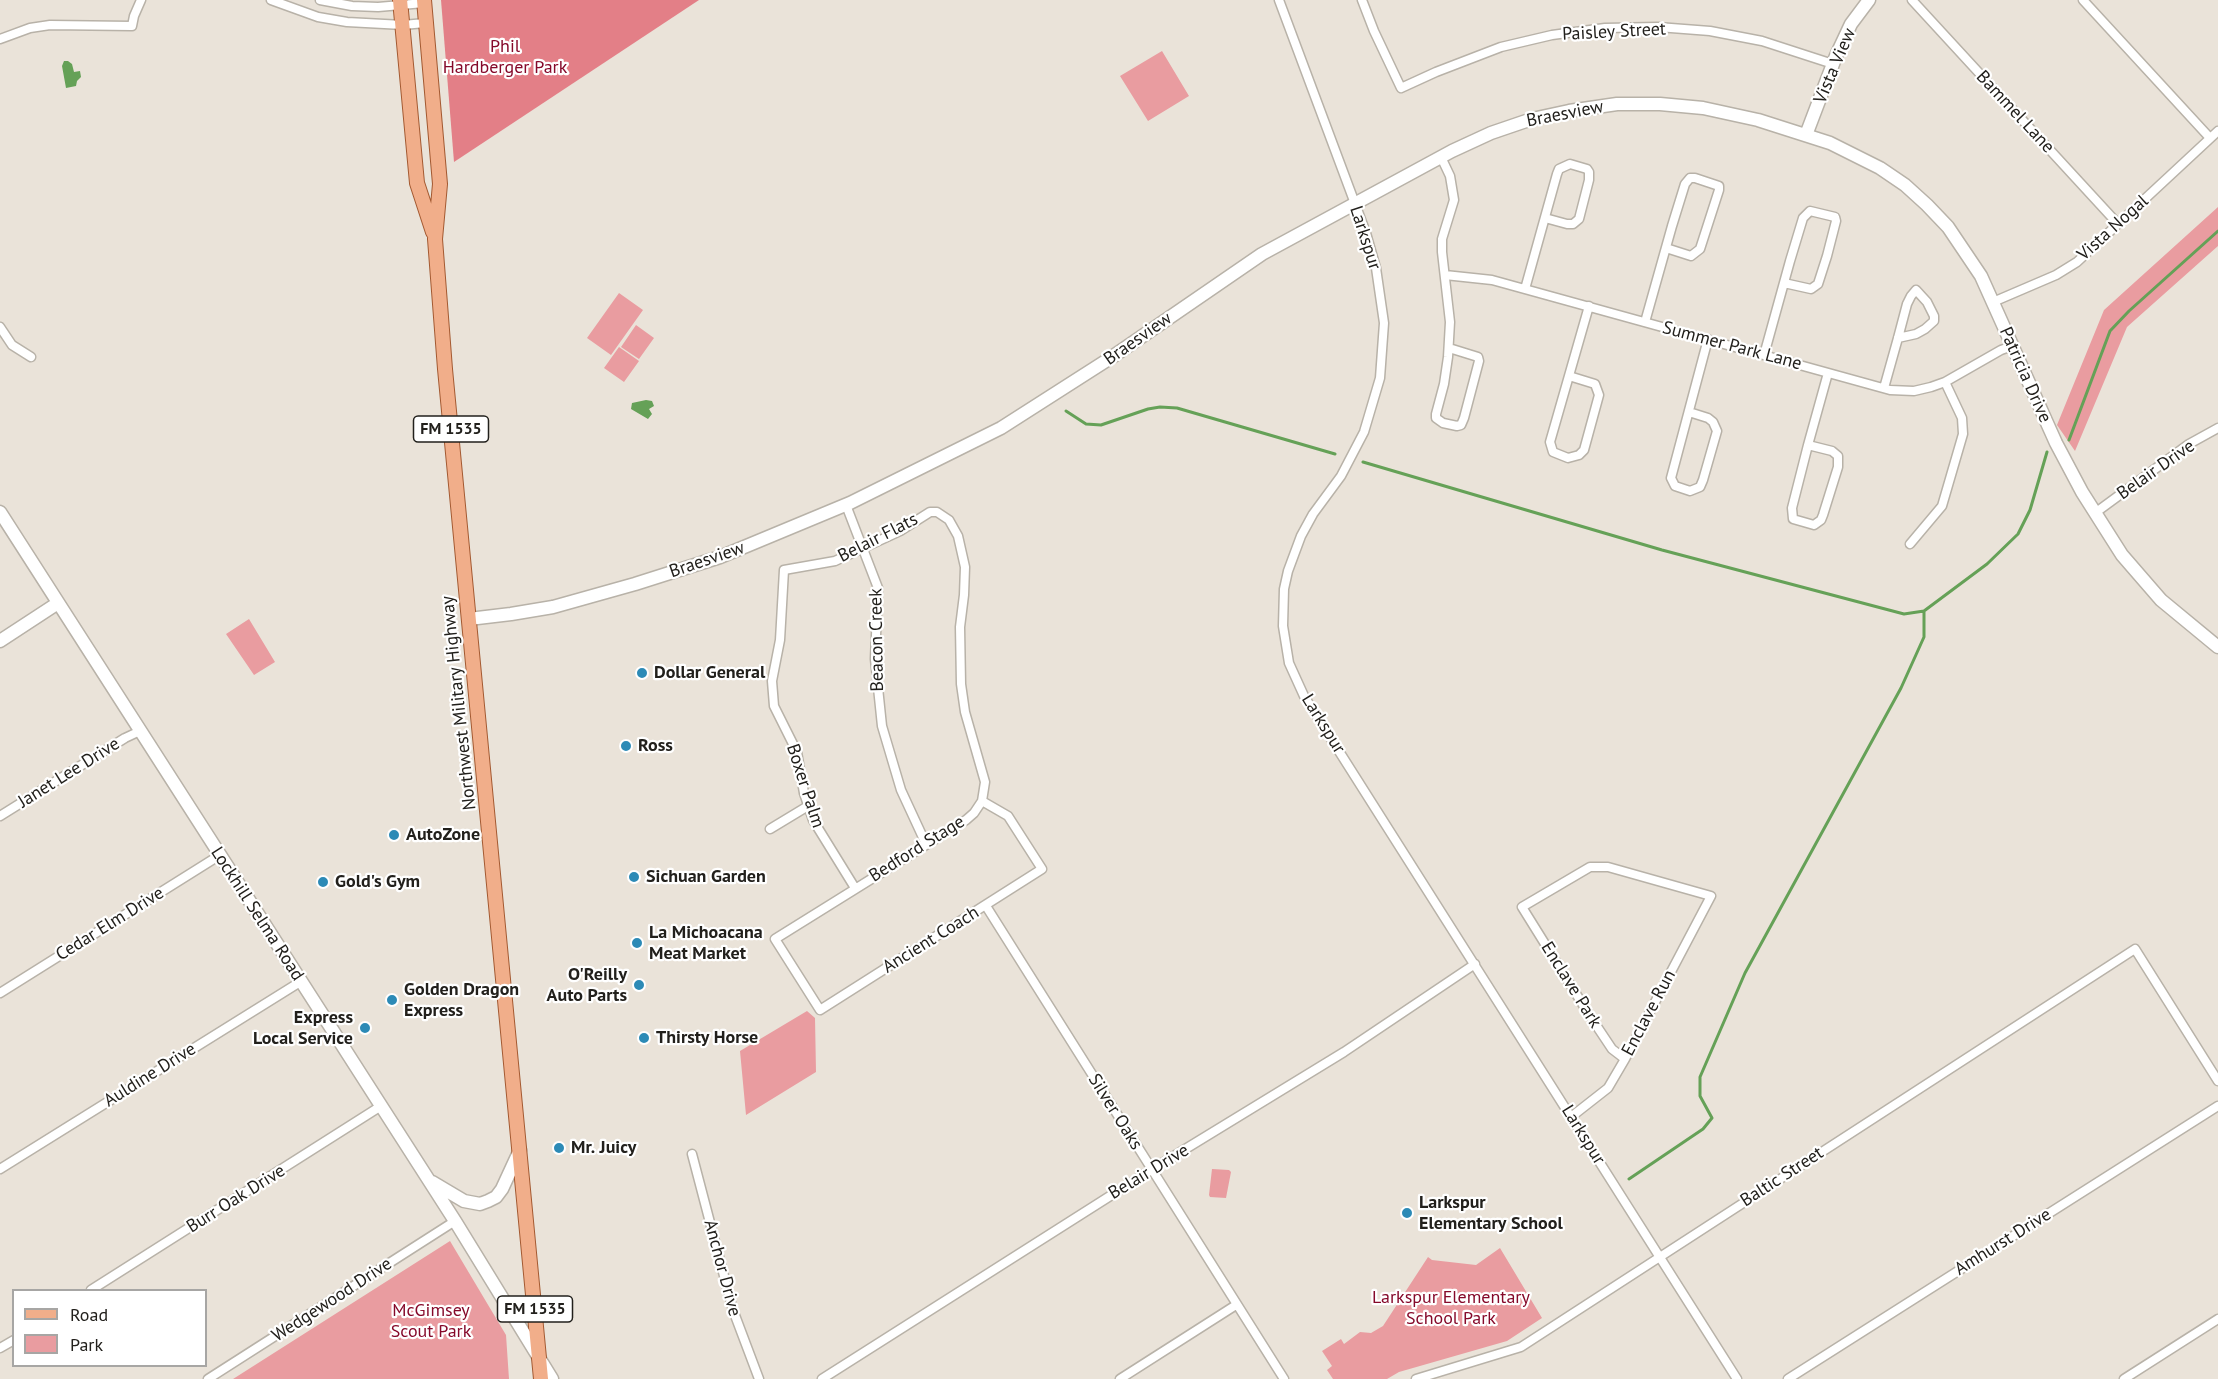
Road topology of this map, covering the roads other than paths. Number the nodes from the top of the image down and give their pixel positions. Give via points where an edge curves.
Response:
1 (141, 0) edge
2 (271, 0) edge
3 (303, 0) edge
4 (320, 0) edge
5 (1290, 0) edge
6 (1362, 0) edge
7 (1869, 0) edge
8 (1912, 0) edge
9 (2083, 0) edge
10 (424, 1) edge
11 (401, 2) edge
12 (1280, 2) edge
13 (299, 11) junction
14 (425, 23) junction
15 (403, 25) junction
16 (0, 39) edge
17 (1833, 64) junction
18 (2218, 131) edge
19 (1806, 135) junction
20 (2210, 138) junction
21 (1441, 157) junction
22 (1355, 204) junction
23 (1545, 218) junction
24 (2118, 224) junction
25 (435, 239) junction
26 (1666, 248) junction
27 (1445, 275) junction
28 (1784, 284) junction
29 (1525, 289) junction
30 (1993, 302) junction
31 (1589, 306) junction
32 (1645, 322) junction
33 (0, 327) edge
34 (1898, 338) junction
35 (1708, 339) junction
36 (2012, 346) junction
37 (1449, 348) junction
38 (1764, 355) junction
39 (31, 357) dead end
40 (1828, 373) junction
41 (1569, 375) junction
42 (1945, 382) junction
43 (1884, 388) junction
44 (1689, 412) junction
45 (2218, 428) edge
46 (1808, 445) junction
47 (846, 505) junction
48 (0, 512) edge
49 (937, 512) joint
50 (2095, 513) junction
51 (1910, 544) dead end
52 (862, 549) junction
53 (784, 570) joint
54 (58, 603) junction
55 (469, 619) junction
56 (0, 641) edge
57 (2218, 647) edge
58 (140, 731) junction
59 (982, 801) junction
60 (808, 806) junction
61 (0, 816) edge
62 (770, 829) dead end
63 (926, 844) junction
64 (220, 855) junction
65 (855, 888) junction
66 (986, 906) junction
67 (1522, 907) joint
68 (1475, 964) junction
69 (300, 982) junction
70 (0, 993) edge
71 (820, 1010) joint
72 (1625, 1059) junction
73 (2218, 1081) edge
74 (2218, 1106) edge
75 (381, 1107) junction
76 (1571, 1117) junction
77 (520, 1149) junction
78 (692, 1154) dead end
79 (0, 1169) edge
80 (1151, 1170) junction
81 (427, 1179) junction
82 (455, 1221) junction
83 (1660, 1256) junction
84 (93, 1289) edge
85 (1236, 1305) junction
86 (2218, 1319) edge
87 (539, 1358) junction
88 (2128, 1378) edge
89 (208, 1379) edge
90 (541, 1379) edge
91 (552, 1379) edge
92 (759, 1379) edge
93 (822, 1379) edge
94 (1120, 1379) edge
95 (1284, 1379) edge
96 (1416, 1379) edge
97 (1737, 1379) edge
98 (1788, 1379) edge

1 - 16 street via 132,26 50,25
2 - 13 street
3 - 13 street
4 - 11 street via 378,7
5 - 12 street
6 - 17 street, Paisley Street via 1401,88 1501,48 1552,35 1605,28 1710,31 1762,41
7 - 17 street, Vista View via 1851,24
8 - 24 street, Bammel Lane
9 - 20 street
10 - 11 street
10 - 14 main road, Northwest Military Highway / FM 1535
11 - 15 main road, Northwest Military Highway / FM 1535
12 - 22 street, Larkspur
13 - 15 street via 347,22
14 - 15 street
14 - 25 main road, Northwest Military Highway / FM 1535 via 440,184
15 - 25 main road, Northwest Military Highway / FM 1535 via 417,183
17 - 19 street, Vista View
18 - 20 street, Vista Nogal
19 - 21 street, Braesview via 1703,108 1617,104 1532,119
19 - 30 street, Patricia Drive via 1854,154 1905,185 1948,227 1966,251
20 - 24 street, Vista Nogal
21 - 22 street, Braesview
21 - 27 street via 1454,192 1442,238
22 - 47 street, Braesview via 1262,254 1001,428
22 - 68 street, Larkspur via 1381,295 1384,323 1380,378 1353,456 1313,514 1293,553 1284,589 1285,644 1304,696
23 - 23 street via 1559,169 1570,164 1587,169 1589,180 1579,219 1567,224
23 - 29 street
24 - 30 street, Vista Nogal via 2077,262
25 - 55 main road, Northwest Military Highway / FM 1535
26 - 26 street via 1685,184 1690,178 1715,183 1719,190 1700,249 1691,256
26 - 32 street
27 - 29 street, Summer Park Lane via 1475,277
27 - 37 street
28 - 28 street via 1804,289 1815,287 1821,279 1835,218 1815,212 1806,214
28 - 38 street
29 - 31 street, Summer Park Lane
30 - 36 street, Patricia Drive
31 - 32 street, Summer Park Lane
31 - 41 street
32 - 35 street, Summer Park Lane
33 - 39 street via 12,345
34 - 34 street via 1907,304 1916,290 1928,302 1934,321 1916,334
34 - 43 street
35 - 38 street, Summer Park Lane
35 - 44 street
36 - 42 street, Summer Park Lane
36 - 50 street, Patricia Drive via 2056,443
37 - 37 street via 1436,418 1457,426 1464,417 1479,361 1478,357
38 - 40 street, Summer Park Lane
40 - 43 street, Summer Park Lane
40 - 46 street
41 - 41 street via 1550,442 1553,452 1568,458 1584,450 1599,394 1595,384
42 - 43 street, Summer Park Lane via 1914,391
42 - 51 street via 1962,418 1963,434 1942,506
44 - 44 street via 1671,478 1675,486 1690,491 1700,487 1717,431 1708,418
45 - 50 street, Belair Drive via 2189,444
46 - 46 street via 1838,456 1823,515 1814,525 1796,521 1791,514
47 - 52 street, Beacon Creek
47 - 55 street, Braesview via 720,557 635,584 553,607
48 - 54 street, Lockhill Selma Road
49 - 52 street, Belair Flats via 926,514
49 - 59 street, Bedford Stage via 949,520 963,557 961,684 983,770
50 - 57 street, Patricia Drive via 2141,579
52 - 53 street, Belair Flats via 835,561
52 - 63 street, Beacon Creek via 879,594 875,658 882,726 901,790
53 - 60 street, Boxer Palm via 772,693 779,720 797,752
54 - 56 street
54 - 58 street, Lockhill Selma Road
55 - 77 main road, Northwest Military Highway / FM 1535
58 - 61 street, Janet Lee Drive
58 - 64 street, Lockhill Selma Road
59 - 63 street, Bedford Stage via 966,820
59 - 66 street, Ancient Coach via 1008,816 1042,869
60 - 62 street
60 - 65 street, Boxer Palm via 821,836
63 - 65 street, Bedford Stage
64 - 69 street, Lockhill Selma Road
64 - 70 street, Cedar Elm Drive
65 - 71 street, Bedford Stage via 775,939
66 - 71 street, Ancient Coach
66 - 80 street, Silver Oaks
67 - 72 street, Enclave Park via 1612,1049
67 - 72 street, Enclave Run via 1580,872 1600,866 1711,896
68 - 76 street, Larkspur
68 - 80 street, Belair Drive via 1344,1052
69 - 75 street, Lockhill Selma Road
69 - 79 street, Auldine Drive
72 - 76 street, Enclave Run via 1608,1088
73 - 83 street, Baltic Street via 2135,949
74 - 98 street, Amhurst Drive
75 - 81 street, Lockhill Selma Road
75 - 84 street, Burr Oak Drive
76 - 83 street, Larkspur
77 - 81 street via 502,1189 496,1197 480,1204 464,1201
77 - 87 main road, Northwest Military Highway / FM 1535
78 - 92 street, Anchor Drive via 732,1310
80 - 85 street, Silver Oaks
80 - 93 street, Belair Drive
81 - 82 street, Lockhill Selma Road
82 - 87 street, Lockhill Selma Road
82 - 89 street, Wedgewood Drive
83 - 96 street, Baltic Street via 1521,1347
83 - 97 street, Larkspur
85 - 94 street
85 - 95 street, Silver Oaks
86 - 88 street
87 - 90 main road, Northwest Military Highway / FM 1535
87 - 91 street, Lockhill Selma Road

